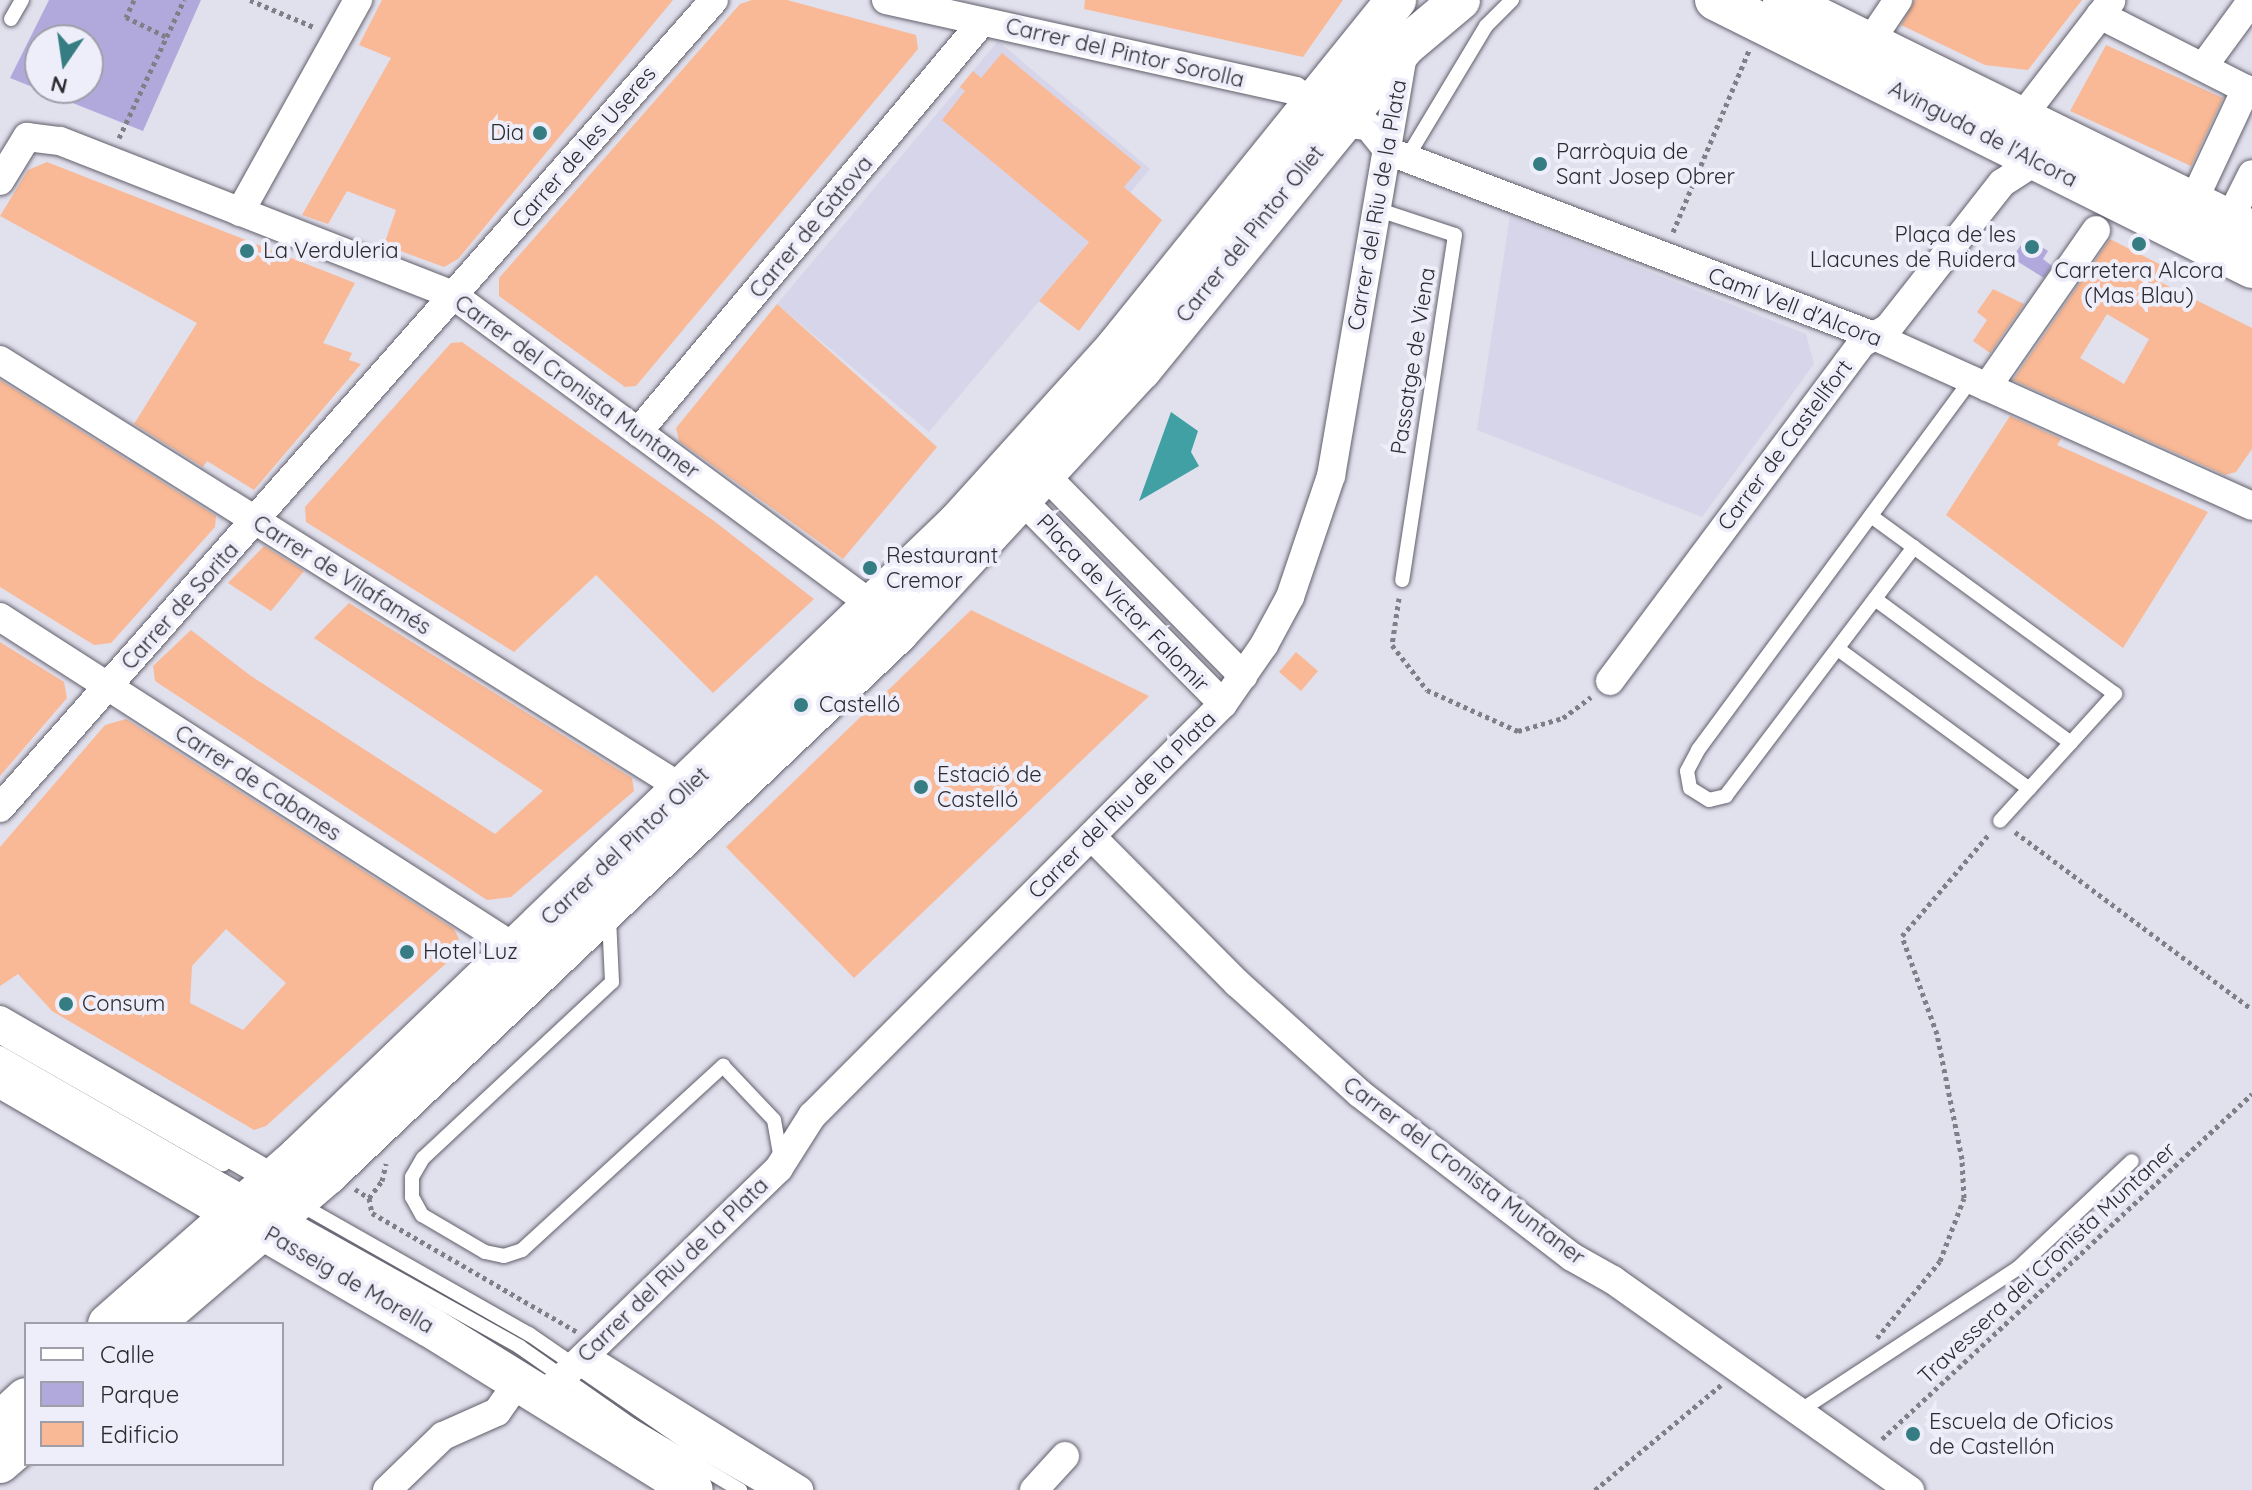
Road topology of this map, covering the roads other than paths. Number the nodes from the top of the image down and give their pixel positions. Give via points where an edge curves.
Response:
1 (22, 0) edge
2 (358, 0) edge
3 (714, 0) edge
4 (886, 0) edge
5 (1396, 0) edge
6 (1460, 0) edge
7 (1512, 0) edge
8 (1715, 0) edge
9 (1898, 0) edge
10 (2105, 8) edge
11 (1769, 10) edge
12 (11, 19) dead end
13 (2247, 19) edge
14 (982, 22) junction
15 (1869, 43) junction
16 (1404, 47) junction
17 (2203, 67) junction
18 (2249, 90) edge
19 (1325, 114) junction
20 (2020, 141) junction
21 (1398, 154) junction
22 (2252, 174) edge
23 (0, 181) edge
24 (2193, 202) junction
25 (1373, 208) junction
26 (240, 212) junction
27 (2241, 226) edge
28 (2096, 230) dead end
29 (2252, 268) edge
30 (453, 295) junction
31 (1874, 336) junction
32 (0, 360) edge
33 (1979, 383) junction
34 (638, 432) junction
35 (1025, 482) junction
36 (2250, 501) edge
37 (1871, 516) junction
38 (256, 520) junction
39 (1914, 547) junction
40 (1402, 580) road end
41 (1875, 599) junction
42 (875, 607) junction
43 (0, 617) edge
44 (1838, 649) junction
45 (1243, 676) junction
46 (1610, 681) road end
47 (108, 687) junction
48 (1223, 704) junction
49 (2071, 743) junction
50 (2029, 789) junction
51 (685, 790) junction
52 (0, 808) edge
53 (2000, 821) road end
54 (1092, 837) junction
55 (608, 910) junction
56 (517, 949) junction
57 (0, 1020) edge
58 (0, 1037) edge
59 (0, 1053) edge
60 (0, 1077) edge
61 (812, 1116) junction
62 (774, 1120) junction
63 (2132, 1161) dead end
64 (779, 1168) junction
65 (266, 1203) junction
66 (111, 1322) edge
67 (155, 1322) edge
68 (563, 1371) junction
69 (24, 1400) edge
70 (1798, 1412) junction
71 (0, 1422) edge
72 (24, 1442) edge
73 (1065, 1456) dead end
74 (0, 1463) edge
75 (387, 1490) edge
76 (693, 1490) edge
77 (740, 1490) edge
78 (769, 1490) edge
79 (799, 1490) edge
80 (1034, 1490) edge
81 (1910, 1490) edge

1 - 12 lane
2 - 26 street
3 - 30 street, Carrer de les Useres
4 - 14 street, Carrer del Pintor Sorolla
5 - 19 main road, Carrer del Pintor Oliet
6 - 16 main road, Carrer del Pintor Oliet
7 - 21 lane via 1486,26
8 - 11 main road, Avinguda de l'Alcora
9 - 15 street
10 - 17 street
10 - 20 street
11 - 15 main road, Avinguda de l'Alcora via 1829,15
11 - 20 main road, Avinguda de l'Alcora
13 - 17 street
14 - 19 street, Carrer del Pintor Sorolla via 1295,91
14 - 34 street, Carrer de Gàtova
15 - 20 main road, Avinguda de l'Alcora
16 - 19 main road, Carrer del Pintor Oliet
16 - 21 street, Carrer del Riu de la Plata
17 - 18 street
18 - 24 street
19 - 21 street, Camí Vell d'Alcora via 1368,126
19 - 35 main road, Carrer del Pintor Oliet via 1116,347
20 - 24 main road, Avinguda de l'Alcora
20 - 29 main road, Avinguda de l'Alcora
20 - 31 street, Carrer de Castellfort via 2002,183 1889,327
21 - 25 street, Carrer del Riu de la Plata
21 - 31 street, Camí Vell d'Alcora
22 - 27 street
23 - 26 street, Carrer del Cronista Muntaner via 27,137 60,141
24 - 27 main road, Avinguda de l'Alcora
25 - 40 lane, Passatge de Viena via 1455,235
25 - 45 street, Carrer del Riu de la Plata via 1331,476 1290,597
26 - 30 street, Carrer del Cronista Muntaner
28 - 33 street via 2073,271
30 - 34 street, Carrer del Cronista Muntaner
30 - 38 street, Carrer de Sorita
31 - 33 street, Camí Vell d'Alcora
31 - 46 street, Carrer de Castellfort via 1861,344
32 - 38 street, Carrer de Vilafamés
33 - 36 street, Camí Vell d'Alcora
33 - 37 lane
34 - 42 street, Carrer del Cronista Muntaner
35 - 42 main road, Carrer del Pintor Oliet
35 - 45 street, Plaça de Víctor Falomir
35 - 48 street, Plaça de Víctor Falomir
35 - 55 main road, Carrer del Pintor Oliet via 898,633
37 - 39 lane
37 - 44 lane via 1698,750 1687,771 1690,788 1709,800 1726,796
38 - 47 street, Carrer de Sorita
38 - 51 street, Carrer de Vilafamés
39 - 41 lane
39 - 49 lane via 2115,694
41 - 44 lane
41 - 49 lane
42 - 51 main road, Carrer del Pintor Oliet
43 - 47 street, Carrer de Cabanes
44 - 50 lane
45 - 48 street, Carrer del Riu de la Plata
47 - 52 street, Carrer de Sorita
47 - 56 street, Carrer de Cabanes
48 - 54 street, Carrer del Riu de la Plata
49 - 50 lane
50 - 53 lane
51 - 56 main road, Carrer del Pintor Oliet
54 - 61 street, Carrer del Riu de la Plata
54 - 70 street, Carrer del Cronista Muntaner via 1237,983 1359,1093 1572,1257 1613,1280
55 - 62 lane via 612,982 423,1158 412,1177 412,1197 422,1215 485,1252 504,1256 522,1250 723,1066
55 - 65 main road, Carrer del Pintor Oliet via 328,1174
56 - 65 main road, Carrer del Pintor Oliet
57 - 65 street, Passeig de Morella
58 - 65 lane
59 - 65 lane
60 - 65 main road, Passeig de Morella
61 - 62 lane
61 - 64 street, Carrer del Riu de la Plata
62 - 64 lane via 782,1148
63 - 70 lane via 2018,1268
64 - 68 street, Carrer del Riu de la Plata
65 - 66 main road
65 - 67 main road
65 - 68 main road, Passeig de Morella
65 - 68 lane via 529,1334
68 - 75 street, Carrer del Riu de la Plata via 497,1412 443,1436
68 - 76 main road, Passeig de Morella
68 - 77 lane via 633,1426
68 - 78 lane
68 - 79 street, Passeig de Morella
69 - 71 main road
70 - 81 street, Carrer del Cronista Muntaner
72 - 74 main road
73 - 80 street

